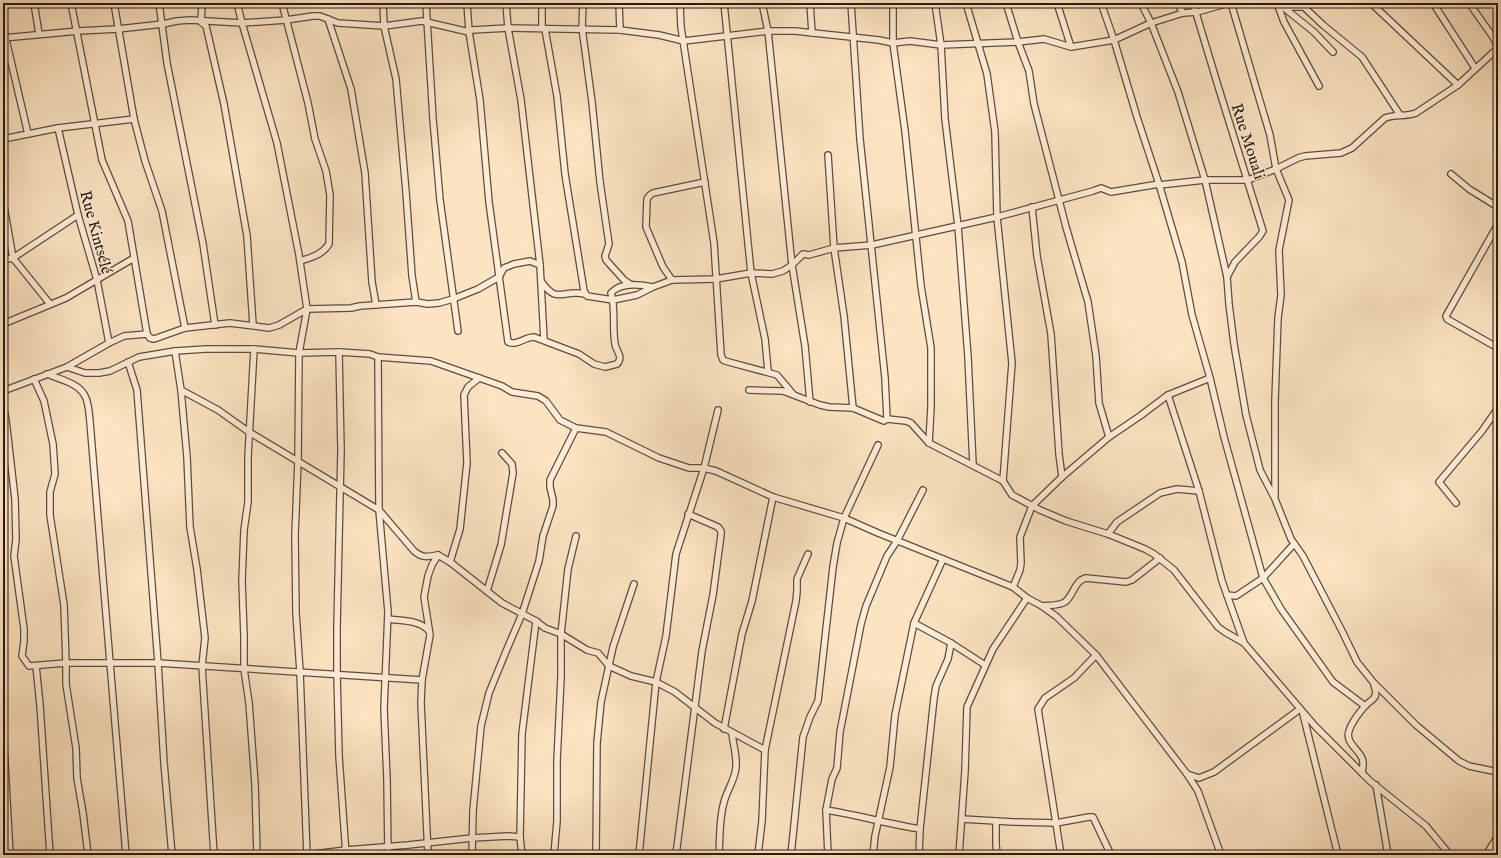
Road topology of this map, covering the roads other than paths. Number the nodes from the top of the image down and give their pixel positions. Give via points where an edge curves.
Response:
1 (34, 3) edge
2 (71, 3) edge
3 (114, 3) edge
4 (159, 3) edge
5 (202, 3) edge
6 (237, 3) edge
7 (282, 3) edge
8 (384, 3) edge
9 (426, 3) edge
10 (467, 3) edge
11 (506, 3) edge
12 (542, 3) edge
13 (583, 3) edge
14 (619, 3) edge
15 (680, 3) edge
16 (724, 3) edge
17 (762, 3) edge
18 (810, 3) edge
19 (851, 3) edge
20 (894, 3) edge
21 (935, 3) edge
22 (966, 3) edge
23 (1006, 3) edge
24 (1057, 3) edge
25 (1101, 3) edge
26 (1141, 3) edge
27 (1177, 3) edge
28 (1193, 3) edge
29 (1230, 3) edge
30 (1371, 3) edge
31 (1433, 3) edge
32 (1469, 3) edge
33 (1279, 6) edge
34 (1197, 12) junction
35 (1183, 13) junction
36 (328, 19) junction
37 (286, 20) junction
38 (201, 22) junction
39 (242, 23) junction
40 (1151, 23) junction
41 (163, 24) junction
42 (428, 24) junction
43 (384, 26) junction
44 (3, 27) edge
45 (508, 28) junction
46 (543, 28) junction
47 (582, 28) junction
48 (118, 29) junction
49 (78, 30) junction
50 (620, 30) junction
51 (768, 31) junction
52 (469, 32) junction
53 (1498, 33) edge
54 (39, 34) junction
55 (812, 34) junction
56 (4, 37) edge
57 (728, 37) junction
58 (1493, 37) junction
59 (854, 38) junction
60 (1114, 40) junction
61 (684, 41) junction
62 (1018, 42) junction
63 (893, 43) junction
64 (978, 44) junction
65 (942, 45) junction
66 (1071, 48) junction
67 (1498, 48) edge
68 (1333, 52) dead end
69 (1475, 68) junction
70 (1319, 86) dead end
71 (1458, 86) junction
72 (1400, 116) junction
73 (134, 119) junction
74 (96, 123) junction
75 (58, 128) junction
76 (28, 134) junction
77 (3, 139) edge
78 (828, 155) dead end
79 (1276, 170) junction
80 (1451, 174) dead end
81 (1205, 180) junction
82 (1248, 180) junction
83 (705, 182) junction
84 (1159, 184) junction
85 (1059, 200) junction
86 (3, 201) edge
87 (1032, 207) junction
88 (1498, 207) edge
89 (78, 215) junction
90 (997, 217) junction
91 (1498, 224) edge
92 (958, 226) junction
93 (916, 235) junction
94 (872, 245) junction
95 (834, 248) junction
96 (13, 258) junction
97 (134, 258) junction
98 (3, 260) edge
99 (300, 261) junction
100 (540, 265) junction
101 (792, 265) junction
102 (751, 273) junction
103 (499, 276) junction
104 (1227, 277) junction
105 (716, 279) junction
106 (97, 280) junction
107 (672, 280) junction
108 (541, 281) junction
109 (630, 284) junction
110 (653, 287) junction
111 (585, 294) junction
112 (453, 299) junction
113 (613, 300) junction
114 (416, 302) junction
115 (50, 304) junction
116 (376, 305) junction
117 (307, 309) junction
118 (3, 324) edge
119 (215, 325) junction
120 (253, 325) junction
121 (185, 328) junction
122 (458, 331) dead end
123 (147, 334) junction
124 (544, 340) junction
125 (109, 343) junction
126 (1498, 348) edge
127 (254, 349) junction
128 (175, 351) junction
129 (339, 352) junction
130 (299, 353) junction
131 (378, 356) junction
132 (128, 362) junction
133 (67, 366) junction
134 (768, 371) junction
135 (47, 374) junction
136 (479, 378) junction
137 (1210, 378) junction
138 (34, 379) junction
139 (181, 390) junction
140 (749, 390) dead end
141 (3, 391) edge
142 (793, 394) junction
143 (1168, 395) junction
144 (810, 402) junction
145 (3, 405) edge
146 (853, 408) junction
147 (1498, 408) edge
148 (718, 410) dead end
149 (887, 420) junction
150 (576, 428) junction
151 (249, 432) junction
152 (1109, 437) junction
153 (928, 443) junction
154 (878, 445) dead end
155 (502, 453) dead end
156 (298, 461) junction
157 (973, 465) junction
158 (704, 468) junction
159 (1062, 477) junction
160 (1003, 481) junction
161 (340, 486) junction
162 (923, 490) dead end
163 (1199, 491) junction
164 (773, 497) junction
165 (1275, 499) junction
166 (1456, 503) dead end
167 (1032, 506) junction
168 (379, 510) junction
169 (688, 514) junction
170 (844, 518) junction
171 (1108, 534) junction
172 (576, 536) dead end
173 (897, 541) junction
174 (1294, 544) junction
175 (808, 554) dead end
176 (438, 555) junction
177 (1160, 558) junction
178 (943, 559) junction
179 (450, 562) junction
180 (1263, 578) junction
181 (634, 584) dead end
182 (1014, 587) junction
183 (487, 591) junction
184 (1227, 595) junction
185 (1027, 598) junction
186 (1042, 606) junction
187 (522, 614) junction
188 (388, 619) junction
189 (536, 621) junction
190 (914, 623) junction
191 (428, 631) junction
192 (561, 634) junction
193 (951, 643) junction
194 (1244, 643) junction
195 (1096, 655) junction
196 (111, 662) junction
197 (66, 663) junction
198 (158, 663) junction
199 (985, 665) junction
200 (36, 666) junction
201 (202, 666) junction
202 (609, 666) junction
203 (244, 669) junction
204 (300, 672) junction
205 (337, 674) junction
206 (385, 678) junction
207 (422, 680) junction
208 (656, 682) junction
209 (1373, 682) junction
210 (1364, 706) junction
211 (695, 708) junction
212 (1302, 711) junction
213 (3, 727) edge
214 (724, 729) junction
215 (732, 733) junction
216 (764, 750) junction
217 (1498, 772) edge
218 (1362, 773) junction
219 (1187, 774) junction
220 (1376, 785) junction
221 (826, 810) junction
222 (962, 819) junction
223 (879, 820) junction
224 (996, 821) junction
225 (1056, 823) junction
226 (920, 829) junction
227 (1498, 836) edge
228 (520, 837) junction
229 (472, 838) junction
230 (428, 843) junction
231 (388, 847) junction
232 (346, 852) edge
233 (10, 855) edge
234 (50, 855) edge
235 (88, 855) edge
236 (126, 855) edge
237 (172, 855) edge
238 (214, 855) edge
239 (257, 855) edge
240 (306, 855) edge
241 (388, 855) edge
242 (428, 855) edge
243 (472, 855) edge
244 (522, 855) edge
245 (530, 855) edge
246 (554, 855) edge
247 (596, 855) edge
248 (639, 855) edge
249 (676, 855) edge
250 (719, 855) edge
251 (758, 855) edge
252 (791, 855) edge
253 (828, 855) edge
254 (873, 855) edge
255 (919, 855) edge
256 (959, 855) edge
257 (997, 855) edge
258 (1061, 855) edge
259 (1111, 855) edge
260 (1221, 855) edge
261 (1338, 855) edge
262 (1388, 855) edge
263 (1450, 855) edge
264 (1486, 855) edge

1 - 54 street
2 - 49 street
3 - 48 street
4 - 41 street
5 - 38 street
6 - 39 street
7 - 37 street
8 - 43 street
9 - 42 street
10 - 52 street
11 - 45 street
12 - 46 street
13 - 47 street
14 - 50 street
15 - 61 street
16 - 57 street
17 - 51 street
18 - 55 street
19 - 59 street
20 - 63 street
21 - 65 street
22 - 64 street
23 - 62 street
24 - 66 street
25 - 60 street
26 - 40 street
27 - 35 street
28 - 34 street, Rue Mouali
29 - 34 street
29 - 79 street via 1270,135
30 - 71 street
31 - 69 street
32 - 58 street
33 - 68 street via 1314,32
33 - 70 street via 1284,22
33 - 72 street via 1304,7 1362,57
34 - 35 street
34 - 82 street, Rue Mouali
35 - 40 street
36 - 37 street via 313,16
36 - 43 street via 338,23
36 - 116 street via 351,89 365,173 372,282
37 - 39 street
37 - 99 street via 330,195 329,244 318,256
38 - 39 street
38 - 41 street via 190,20
38 - 120 street via 206,26 224,104 247,236
39 - 99 street via 277,144
40 - 60 street
40 - 81 street via 1178,92
41 - 48 street
41 - 119 street via 167,63 203,244
42 - 43 street via 422,22
42 - 52 street
42 - 112 street via 440,200
43 - 114 street via 396,79
44 - 56 street
45 - 46 street
45 - 52 street
45 - 100 street via 521,100
46 - 47 street
46 - 111 street via 557,96 566,181
47 - 50 street
47 - 109 street via 609,244 605,256
48 - 49 street
48 - 73 street
49 - 54 street
49 - 74 street
50 - 61 street via 659,34
51 - 55 street
51 - 57 street
51 - 101 street
52 - 103 street via 480,100
53 - 58 street
54 - 56 street
55 - 59 street
56 - 76 street
57 - 61 street
57 - 102 street
58 - 67 street
59 - 63 street
59 - 94 street via 860,139
60 - 66 street
60 - 84 street
61 - 83 street
62 - 64 street
62 - 66 street via 1044,39
62 - 85 street via 1029,70 1034,104
63 - 65 street via 910,41
63 - 93 street
64 - 65 street
64 - 90 street via 992,100
65 - 92 street via 945,119
67 - 69 street
69 - 71 street
71 - 72 street via 1416,113
72 - 79 street via 1385,118 1342,153 1305,156
73 - 74 street
73 - 121 street via 162,211
74 - 75 street
74 - 97 street via 102,160 128,221
75 - 76 street
75 - 89 street, Rue Kintsélé
76 - 77 street
78 - 95 street
79 - 82 street
79 - 165 street via 1289,200 1279,250 1281,294 1275,401
80 - 88 street via 1469,190
81 - 82 street
81 - 84 street
81 - 104 street
82 - 104 street, Rue Mouali via 1263,231 1235,262
83 - 105 street via 714,243
83 - 107 street via 653,193 646,199 646,227 663,267
84 - 85 street via 1111,192 1101,188
84 - 137 street via 1182,262 1192,315
85 - 87 street
85 - 152 street via 1088,302 1096,356 1099,403
86 - 96 street
87 - 90 street
87 - 159 street via 1051,334
89 - 96 street
89 - 106 street, Rue Kintsélé
90 - 92 street
90 - 160 street via 1012,363
91 - 126 street via 1446,316 1446,319
92 - 93 street
92 - 157 street
93 - 94 street
93 - 153 street via 931,348
94 - 95 street
94 - 149 street
95 - 101 street via 804,254
95 - 146 street
96 - 98 street
96 - 115 street
97 - 106 street
97 - 123 street
99 - 117 street
100 - 103 street via 530,262 514,264 504,268
100 - 108 street
101 - 102 street via 772,274
101 - 144 street via 805,346
102 - 105 street
102 - 134 street via 765,339
103 - 112 street
103 - 124 street via 508,342 516,344 530,337
104 - 165 street via 1232,331 1246,415 1260,470
105 - 107 street
105 - 134 street via 721,358 744,367
106 - 115 street
106 - 125 street, Rue Kintsélé
107 - 110 street
108 - 111 street via 547,290 555,295 578,292
108 - 124 street
109 - 110 street
109 - 113 street via 613,291
110 - 113 street via 637,295
111 - 113 street
112 - 114 street via 428,304
112 - 122 street
113 - 124 street via 615,346 620,355 617,364 605,367 594,364 579,354
114 - 116 street
115 - 118 street
116 - 117 street
117 - 120 street via 274,327
117 - 130 street
119 - 120 street
119 - 121 street
121 - 123 street via 154,339
123 - 125 street via 124,336
125 - 133 street
127 - 128 street
127 - 130 street
127 - 151 street
128 - 132 street via 139,357
128 - 139 street
129 - 130 street
129 - 131 street
129 - 161 street
130 - 156 street
131 - 136 street via 431,361
131 - 168 street
132 - 133 street via 110,371 99,373 86,373
132 - 198 street via 137,390
133 - 135 street
134 - 142 street via 777,375
135 - 138 street
135 - 196 street via 75,386 86,397
136 - 150 street via 512,392 538,396 550,405 560,420
136 - 179 street via 468,387 464,395 467,463 460,529
137 - 143 street
137 - 180 street
138 - 141 street
138 - 197 street via 44,401 53,444 55,474 50,492 50,515 64,605
139 - 151 street via 218,410
139 - 201 street via 190,527 205,638
140 - 142 street via 783,391
142 - 144 street
143 - 152 street
143 - 163 street
144 - 146 street
145 - 200 street via 15,499 14,556 24,629 22,656 29,666
146 - 149 street
147 - 166 street via 1439,482
148 - 158 street
149 - 153 street via 911,423
150 - 158 street via 606,432 659,458 689,468
150 - 187 street via 550,480 553,506 542,536 539,561
151 - 156 street
151 - 203 street via 248,502 242,581
152 - 159 street
153 - 157 street
154 - 170 street
155 - 183 street via 512,464 513,473 501,545
156 - 161 street
156 - 204 street via 295,534
157 - 160 street
158 - 164 street
158 - 169 street
159 - 167 street
160 - 167 street via 1012,495
161 - 168 street
161 - 205 street
162 - 173 street
163 - 171 street via 1176,489 1160,493 1117,522
163 - 184 street
164 - 170 street
164 - 214 street via 752,601 742,634
165 - 174 street
167 - 171 street via 1066,521
167 - 182 street via 1020,537 1021,563
168 - 176 street via 420,556
168 - 188 street
169 - 208 street via 676,554 667,629
169 - 211 street via 718,527 721,531
170 - 173 street
170 - 252 street via 833,568 818,701 803,737
171 - 177 street
172 - 192 street via 568,569
173 - 178 street
173 - 221 street via 884,562 861,624 840,732 837,768 832,779
174 - 180 street
174 - 209 street via 1303,556 1357,662
175 - 216 street via 797,579 796,601
176 - 179 street
176 - 191 street via 432,564 424,597
177 - 186 street via 1126,582 1082,579 1078,581 1065,602
177 - 194 street via 1183,580 1218,627
178 - 182 street
178 - 190 street
179 - 183 street
180 - 184 street via 1236,596
180 - 210 street via 1280,608 1333,682
181 - 202 street
182 - 185 street
183 - 187 street
184 - 194 street
185 - 186 street
185 - 199 street
186 - 195 street
187 - 189 street
187 - 229 street via 489,694 481,726
188 - 191 street via 418,624
188 - 206 street
189 - 192 street via 545,628
189 - 228 street via 522,734
190 - 193 street
190 - 223 street via 895,714 890,767
191 - 207 street via 429,640
192 - 202 street via 587,650 598,653
192 - 246 street via 562,677
193 - 199 street
193 - 226 street via 934,698
194 - 212 street
195 - 219 street
195 - 225 street via 1074,678 1045,698 1038,709
196 - 197 street
196 - 198 street
196 - 236 street
197 - 200 street
197 - 235 street via 66,684
198 - 201 street
198 - 237 street
199 - 222 street via 966,707
200 - 234 street
201 - 203 street
201 - 238 street
202 - 208 street via 631,676
202 - 247 street via 601,702 597,743
203 - 204 street
203 - 239 street via 255,784
204 - 205 street
204 - 240 street
205 - 206 street
205 - 232 street via 339,756
206 - 207 street
206 - 231 street
207 - 230 street
208 - 211 street via 675,692
208 - 248 street
209 - 210 street via 1376,692 1374,699
209 - 217 street via 1416,725 1459,761 1469,766
210 - 218 street via 1348,735 1362,758
211 - 214 street
211 - 249 street
212 - 218 street
212 - 219 street via 1214,772 1199,778
212 - 261 street
213 - 233 street
214 - 215 street
215 - 216 street
215 - 250 street via 736,766 724,802
216 - 251 street via 762,821
218 - 220 street
219 - 260 street via 1198,791
220 - 262 street
220 - 263 street via 1426,826
221 - 223 street
221 - 253 street
222 - 224 street
222 - 256 street
223 - 226 street
223 - 254 street
224 - 225 street
224 - 257 street
225 - 258 street
225 - 259 street via 1093,818
226 - 255 street
227 - 264 street
228 - 229 street
228 - 244 street
229 - 230 street
229 - 243 street
230 - 231 street
230 - 242 street
231 - 232 street
231 - 241 street
232 - 240 street
244 - 245 street

